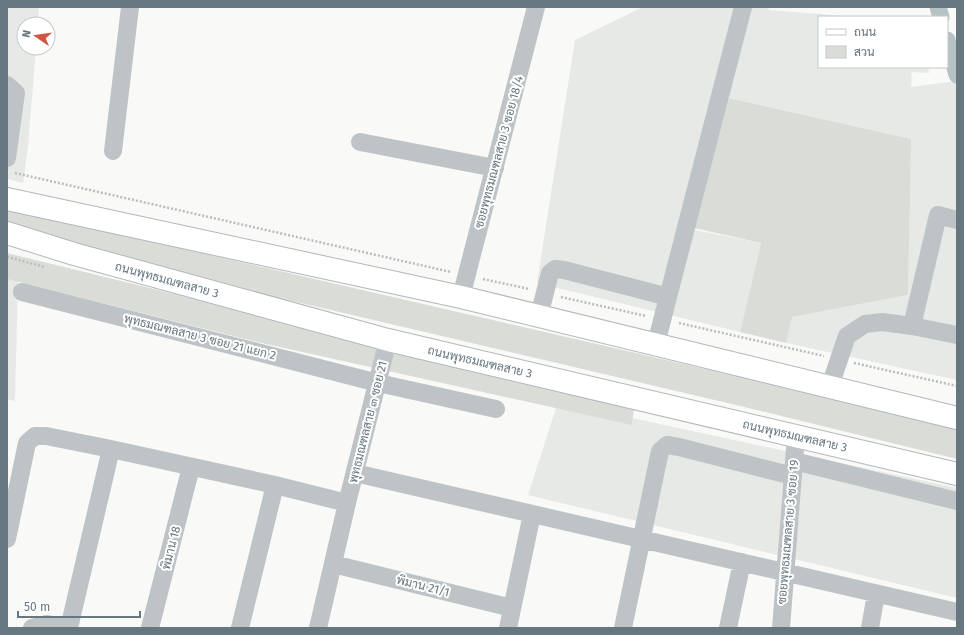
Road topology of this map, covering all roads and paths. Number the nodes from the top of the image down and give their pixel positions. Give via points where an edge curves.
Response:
1 (130, 7) edge
2 (536, 7) edge
3 (743, 7) edge
4 (7, 84) edge
5 (360, 142) dead end
6 (113, 151) dead end
7 (7, 158) edge
8 (495, 168) junction
9 (7, 190) edge
10 (7, 199) edge
11 (84, 215) junction
12 (957, 220) edge
13 (7, 234) edge
14 (7, 242) edge
15 (74, 254) junction
16 (22, 292) dead end
17 (461, 297) junction
18 (667, 301) junction
19 (539, 316) junction
20 (912, 326) junction
21 (957, 335) edge
22 (388, 340) junction
23 (656, 344) junction
24 (378, 383) junction
25 (830, 386) junction
26 (496, 409) dead end
27 (957, 418) edge
28 (796, 436) junction
29 (111, 449) junction
30 (191, 467) junction
31 (793, 468) junction
32 (355, 473) junction
33 (957, 474) edge
34 (275, 485) junction
35 (957, 501) edge
36 (347, 503) junction
37 (532, 514) junction
38 (7, 539) edge
39 (642, 539) junction
40 (742, 562) junction
41 (333, 564) junction
42 (784, 572) junction
43 (876, 594) junction
44 (512, 608) junction
45 (957, 612) edge
46 (32, 628) edge
47 (63, 628) edge
48 (68, 628) edge
49 (150, 628) edge
50 (240, 628) edge
51 (318, 628) edge
52 (508, 628) edge
53 (623, 628) edge
54 (728, 628) edge
55 (781, 628) edge
56 (870, 628) edge

1 - 6 street
2 - 8 street, ซอยพุทธมณฑลสาย 3 ซอย 18/4
3 - 18 street
4 - 7 street via 16,93
5 - 8 street
8 - 17 street, ซอยพุทธมณฑลสาย 3 ซอย 18/4
9 - 11 main road
10 - 11 main road
11 - 17 main road
12 - 20 street via 938,215
13 - 15 main road, ถนนพุทธมณฑลสาย 3
14 - 15 main road
15 - 22 main road, ถนนพุทธมณฑลสาย 3
16 - 24 street, พุทธมณฑลสาย 3 ซอย 21 แยก 2
17 - 19 main road
18 - 19 street via 661,295 555,269 550,273
18 - 23 street
19 - 23 main road
20 - 21 street
20 - 25 street via 882,322 865,324 847,336
22 - 24 street, พุทธมณฑลสาย ๓ ซอย 21
22 - 28 main road, ถนนพุทธมณฑลสาย 3
23 - 25 main road
24 - 26 street, พุทธมณฑลสาย 3 ซอย 21 แยก 2
24 - 32 street, พุทธมณฑลสาย ๓ ซอย 21
25 - 27 main road
28 - 31 street, ซอยพุทธมณฑลสาย 3 ซอย 19
28 - 33 main road, ถนนพุทธมณฑลสาย 3
29 - 30 street
29 - 38 street via 35,436 27,444
29 - 48 street
30 - 34 street
30 - 49 street, พิมาน 18
31 - 35 street
31 - 39 street via 667,445 660,451
31 - 42 street, ซอยพุทธมณฑลสาย 3 ซอย 19
32 - 36 street, พุทธมณฑลสาย ๓ ซอย 21
32 - 37 street
34 - 36 street
34 - 50 street
36 - 41 street, พุทธมณฑลสาย ๓ ซอย 21
37 - 39 street
37 - 44 street
39 - 40 street
39 - 53 street
40 - 42 street
40 - 54 street
41 - 44 street, พิมาน 21/1
41 - 51 street, พุทธมณฑลสาย ๓ ซอย 21
42 - 43 street
42 - 55 street, ซอยพุทธมณฑลสาย 3 ซอย 19
43 - 45 street
43 - 56 street
44 - 52 street
46 - 47 street via 47,624

